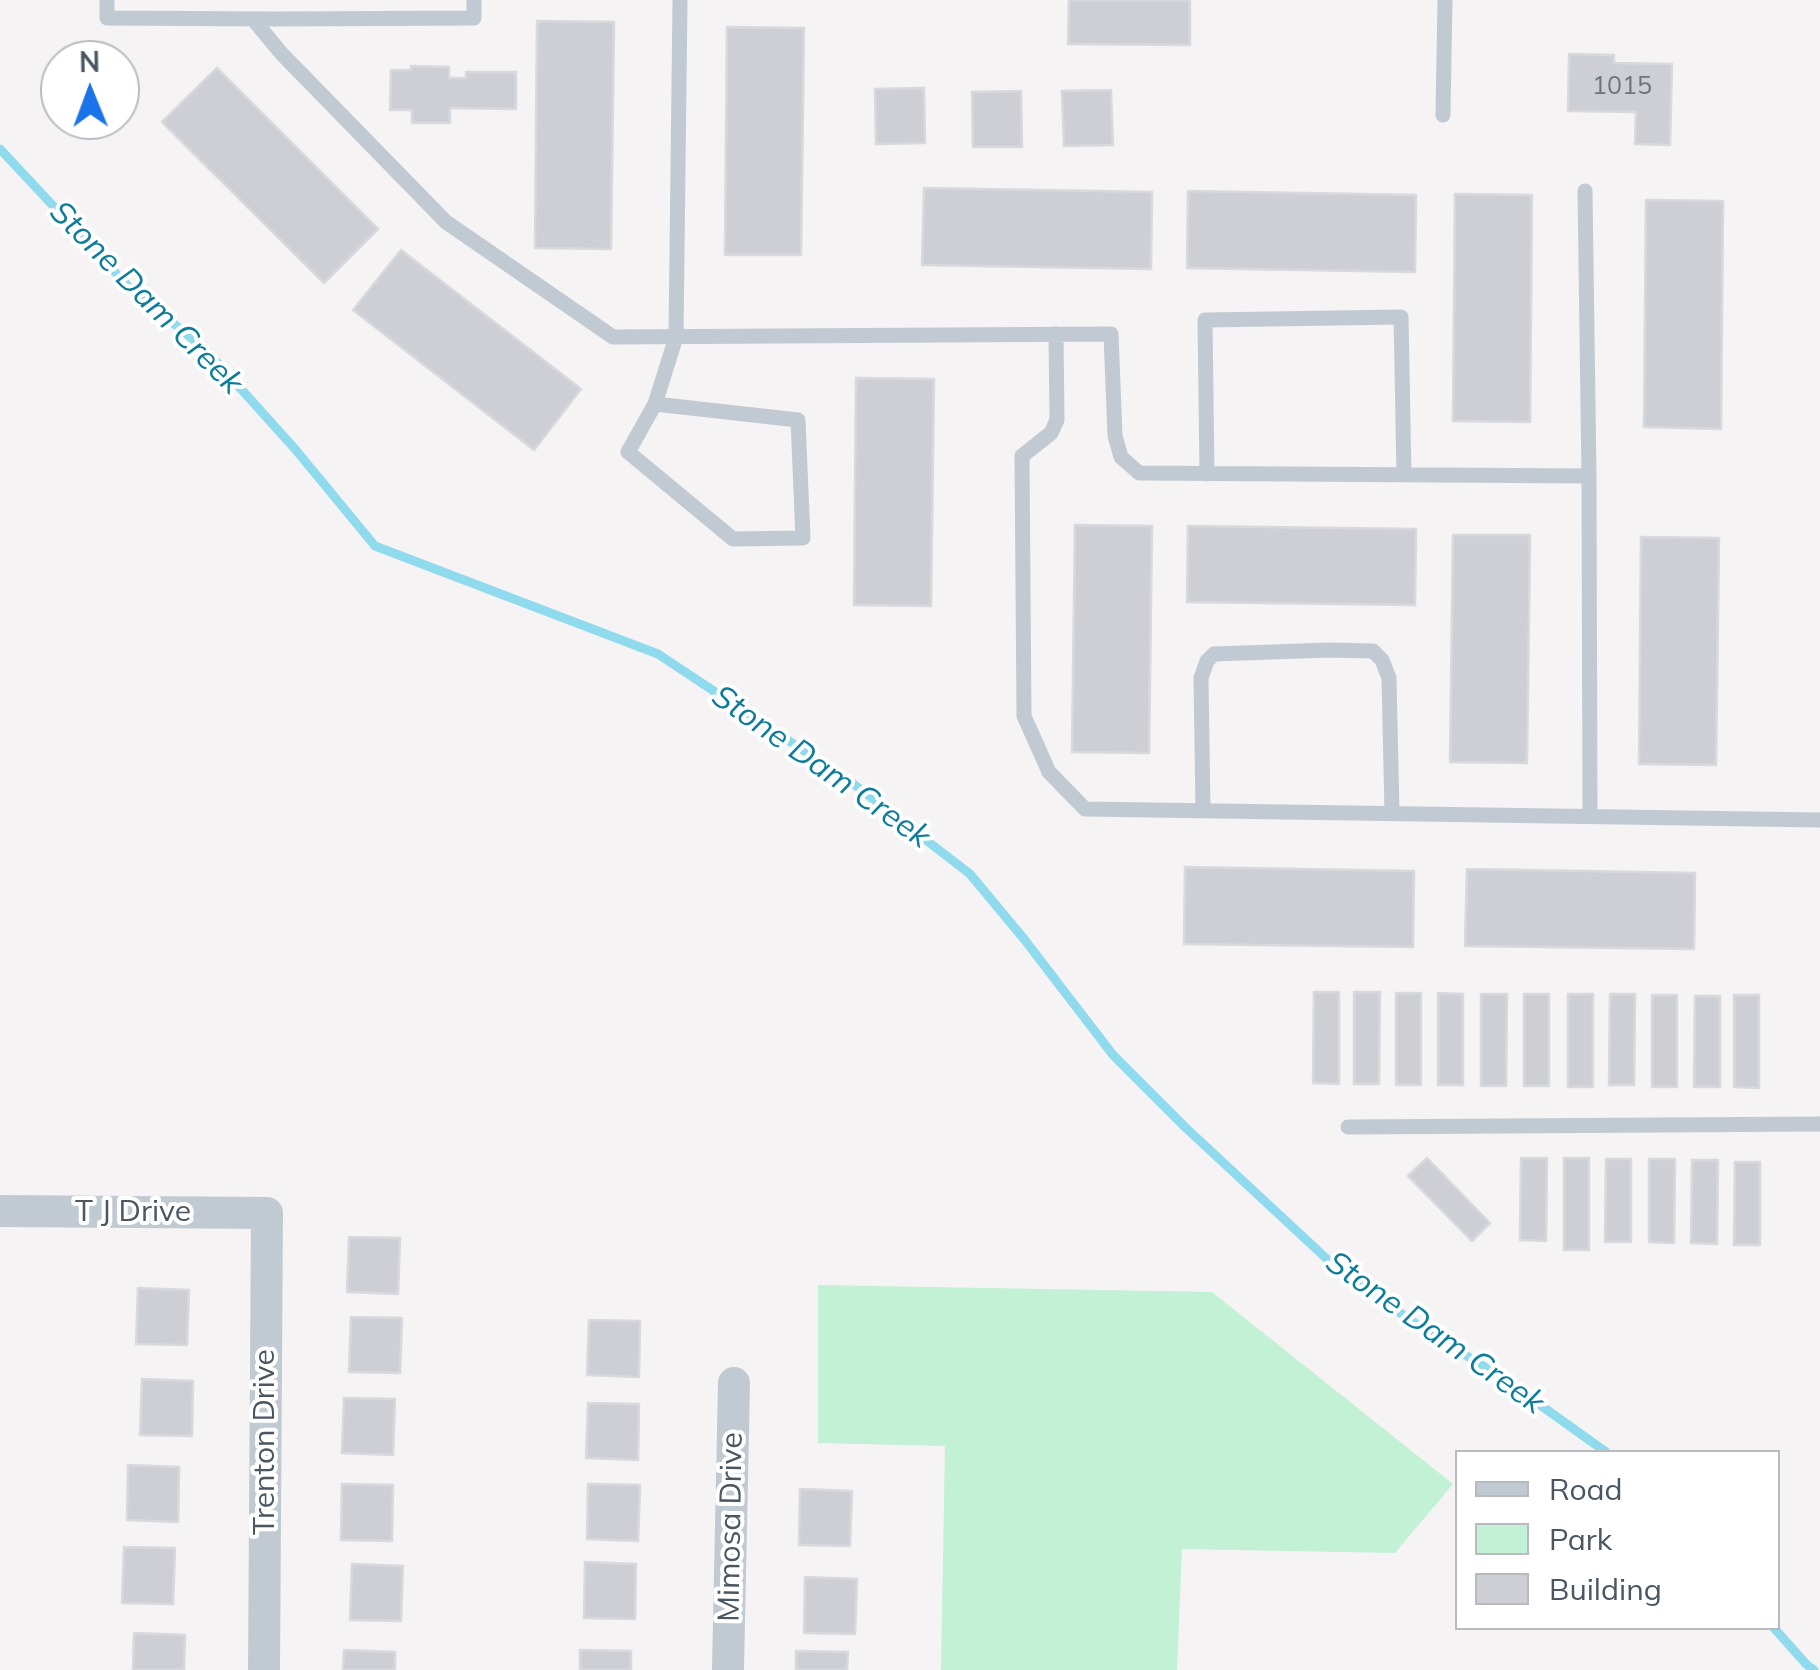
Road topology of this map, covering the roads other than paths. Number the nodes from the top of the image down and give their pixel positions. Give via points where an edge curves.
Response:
1 (107, 0) edge
2 (275, 0) edge
3 (474, 0) edge
4 (680, 0) edge
5 (1445, 0) edge
6 (253, 18) junction
7 (275, 19) junction
8 (1442, 115) dead end
9 (1586, 192) dead end
10 (1056, 334) junction
11 (676, 337) junction
12 (655, 404) junction
13 (1207, 474) junction
14 (1404, 475) junction
15 (1589, 476) junction
16 (1204, 810) junction
17 (1392, 813) junction
18 (1590, 816) junction
19 (1820, 820) edge
20 (1820, 1124) edge
21 (1348, 1126) dead end
22 (0, 1211) edge
23 (267, 1213) joint
24 (734, 1383) dead end
25 (264, 1670) edge
26 (728, 1670) edge

1 - 6 lane via 107,18
2 - 7 lane
3 - 7 lane via 474,18
4 - 11 lane
5 - 8 lane
6 - 7 lane
6 - 11 lane via 446,222 614,338
9 - 15 lane
10 - 11 lane
10 - 13 lane via 1111,334 1120,457 1140,473
10 - 16 lane via 1057,420 1022,456 1024,716 1049,772 1086,809
11 - 12 lane
12 - 12 lane via 628,452 733,539 804,538 798,420
13 - 14 lane
13 - 14 lane via 1205,320 1401,317
14 - 15 lane
15 - 18 lane
16 - 17 lane
16 - 17 lane via 1201,678 1208,661 1214,654 1329,650 1373,651 1389,678
17 - 18 lane
18 - 19 lane
20 - 21 lane
22 - 23 street, T J Drive
23 - 25 street, Trenton Drive
24 - 26 street, Mimosa Drive

